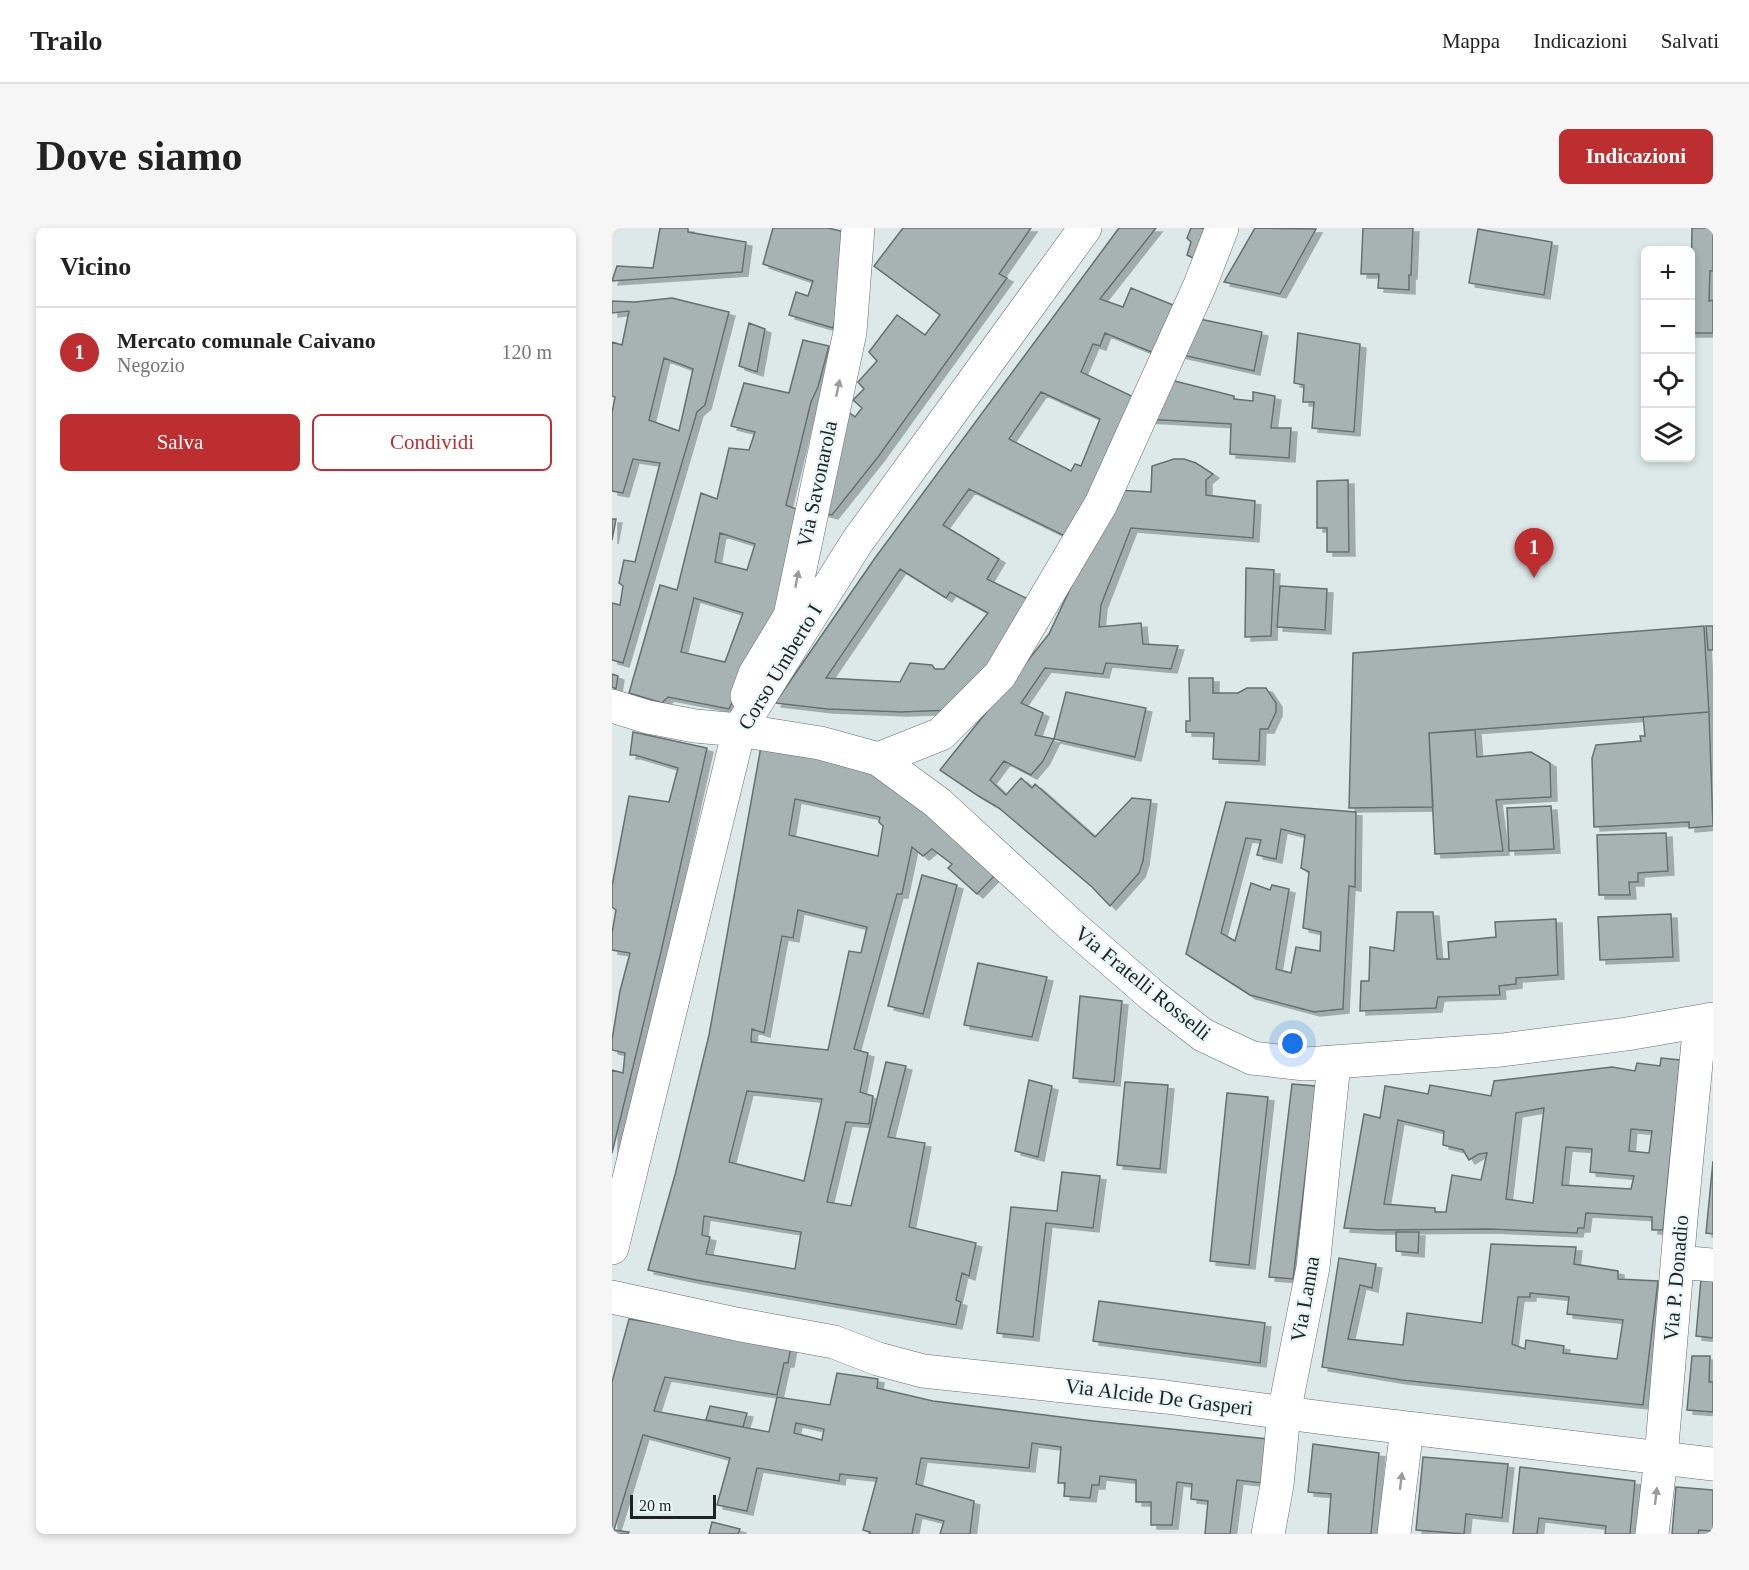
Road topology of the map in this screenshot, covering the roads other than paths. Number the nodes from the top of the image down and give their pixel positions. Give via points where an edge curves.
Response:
1 (858, 228) edge
2 (1085, 228) edge
3 (1222, 228) edge
4 (612, 706) edge
5 (739, 730) junction
6 (878, 759) junction
7 (1706, 1021) edge
8 (1334, 1064) junction
9 (613, 1242) edge
10 (1677, 1262) junction
11 (1713, 1265) edge
12 (612, 1297) edge
13 (1284, 1413) junction
14 (1407, 1428) junction
15 (1661, 1458) junction
16 (1713, 1464) edge
17 (1268, 1534) edge
18 (1394, 1534) edge
19 (1652, 1534) edge

5 -> 1 street, Via Savonarola via 743,704 755,674 790,616 850,332
2 - 5 street, Corso Umberto I via 857,543
3 - 6 street via 1101,504 1000,675 941,734
4 - 5 street, Via Fratelli Rosselli via 695,726
5 - 6 street, Via Fratelli Rosselli via 820,742
5 - 9 street, Corso Umberto I
6 - 8 street, Via Fratelli Rosselli via 938,803 1071,925 1203,1035 1252,1058
7 - 8 street, Via Fratelli Rosselli via 1502,1050
7 - 10 street, Via P. Donadio
8 - 13 street, Via Lanna via 1313,1267
10 - 11 street
10 - 15 street, Via P. Donadio
12 - 13 street, Via Alcide De Gasperi via 834,1342 923,1371
13 - 14 street, Via Alcide De Gasperi
13 - 17 street, Via Lanna
14 - 15 street, Via Alcide De Gasperi
18 -> 14 street
15 - 16 street, Via Alcide De Gasperi
19 -> 15 street, Via P. Donadio

